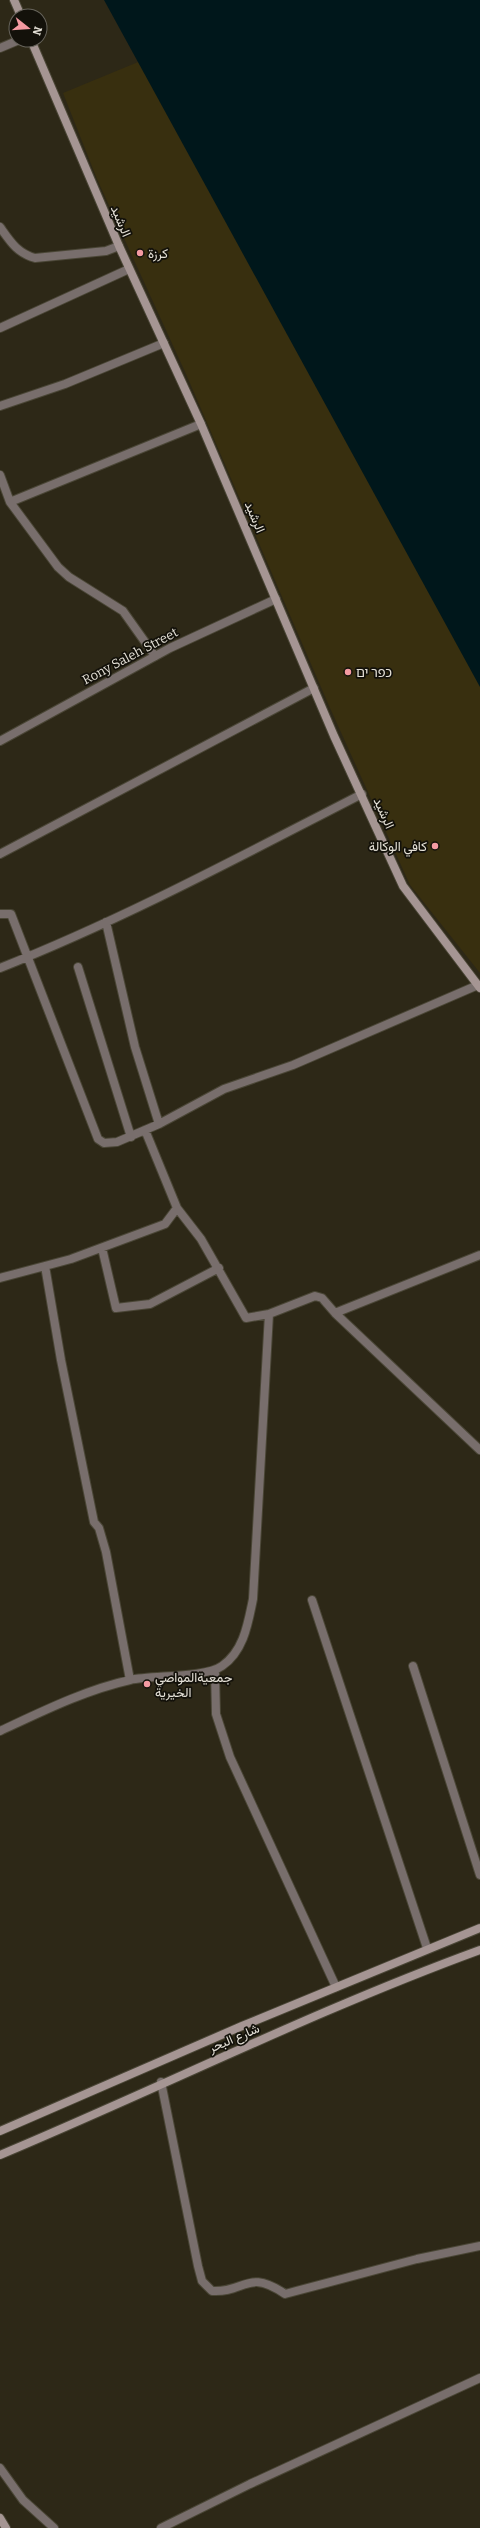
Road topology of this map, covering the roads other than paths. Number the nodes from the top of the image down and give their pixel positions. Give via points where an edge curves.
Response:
1 (34, 48) edge
2 (0, 227) edge
3 (119, 246) junction
4 (129, 269) junction
5 (0, 328) edge
6 (164, 343) junction
7 (0, 406) edge
8 (201, 424) junction
9 (0, 475) edge
10 (10, 502) junction
11 (276, 599) junction
12 (155, 656) junction
13 (314, 688) junction
14 (0, 741) edge
15 (362, 794) junction
16 (0, 854) edge
17 (0, 914) edge
18 (106, 922) junction
19 (26, 957) junction
20 (78, 967) dead end
21 (0, 968) edge
22 (479, 987) edge
23 (159, 1124) junction
24 (146, 1130) junction
25 (131, 1137) junction
26 (177, 1208) junction
27 (102, 1248) junction
28 (480, 1255) edge
29 (45, 1266) junction
30 (219, 1268) junction
31 (0, 1278) edge
32 (335, 1313) junction
33 (269, 1314) junction
34 (480, 1450) edge
35 (312, 1600) dead end
36 (413, 1666) dead end
37 (215, 1671) junction
38 (130, 1680) junction
39 (0, 1731) edge
40 (480, 1875) edge
41 (480, 1928) edge
42 (427, 1948) junction
43 (480, 1950) edge
44 (336, 1987) junction
45 (161, 2082) junction
46 (0, 2131) edge
47 (0, 2155) edge
48 (480, 2246) edge
49 (480, 2378) edge
50 (0, 2468) edge
51 (0, 2518) edge
52 (6, 2528) edge
53 (54, 2528) edge
54 (161, 2528) edge

1 - 3 main road, الرشيد
2 - 3 street via 17,249 26,256 35,258 106,251
3 - 4 main road, الرشيد
4 - 5 street
4 - 6 main road, الرشيد
6 - 7 street via 66,384
6 - 8 main road, الرشيد
8 - 10 street
8 - 11 main road, الرشيد
9 - 10 street
10 - 12 street via 58,567 69,577 123,611
11 - 12 street, Rony Saleh Street
11 - 13 main road, الرشيد
12 - 14 street, Rony Saleh Street
13 - 15 main road, الرشيد
13 - 16 street
15 - 18 street
15 - 22 main road, الرشيد via 403,886
17 - 19 street via 11,914
18 - 19 street
18 - 23 street via 135,1047
19 - 21 street
19 - 25 street via 98,1139 104,1143 118,1142
20 - 25 street
22 - 23 street via 293,1065 224,1089
23 - 24 street
24 - 25 street
24 - 26 street
26 - 27 street via 165,1224
26 - 30 street via 201,1238
27 - 29 street
27 - 30 street via 116,1308 150,1304
28 - 32 street
29 - 31 street
29 - 38 street via 94,1522 99,1528 106,1552
30 - 33 street via 246,1318
32 - 33 street via 322,1298 315,1296
32 - 34 street
33 - 37 street via 254,1599 244,1639 233,1655
35 - 42 street
36 - 40 street
37 - 38 street
37 - 44 street via 216,1714 230,1757
38 - 39 street via 101,1688
41 - 42 main road, شارع البحر
42 - 44 main road, شارع البحر
43 - 45 main road, شارع البحر
44 - 46 main road, شارع البحر
45 - 47 main road, شارع البحر via 122,2104
45 - 48 street via 198,2266 202,2282 212,2291 218,2292 258,2281 268,2283 285,2294 417,2259
49 - 54 street
50 - 53 street via 23,2500
51 - 52 main road

